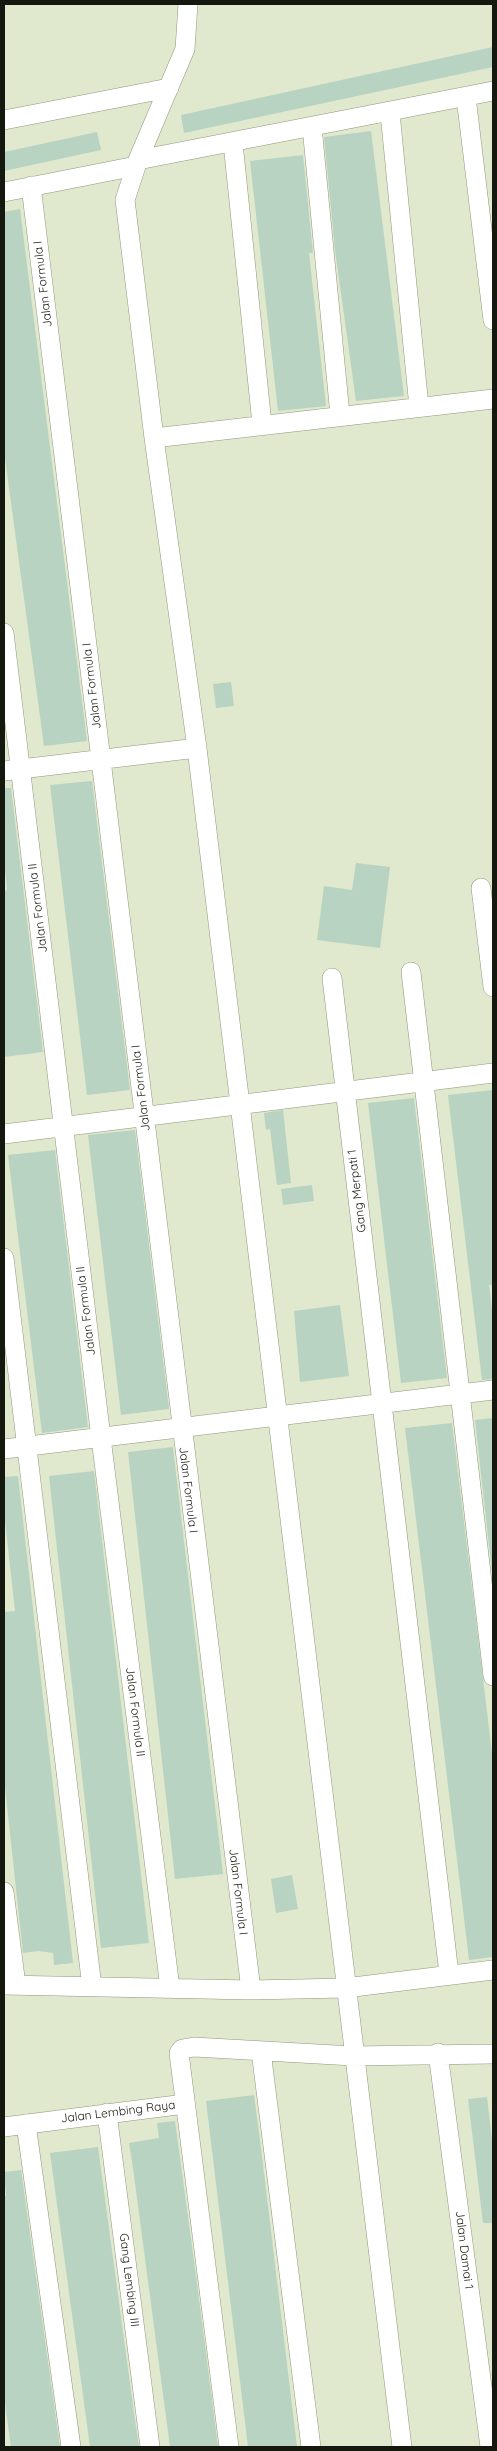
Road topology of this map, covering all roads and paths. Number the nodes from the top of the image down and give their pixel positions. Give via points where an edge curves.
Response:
1 (188, 4) edge
2 (168, 88) junction
3 (493, 92) edge
4 (466, 97) junction
5 (390, 113) junction
6 (4, 120) edge
7 (312, 127) junction
8 (233, 143) junction
9 (137, 163) junction
10 (32, 186) junction
11 (4, 192) edge
12 (493, 320) edge
13 (493, 399) edge
14 (419, 407) junction
15 (340, 416) junction
16 (262, 424) junction
17 (154, 438) junction
18 (4, 633) edge
19 (197, 748) junction
20 (101, 759) junction
21 (12, 770) edge
22 (482, 888) dead end
23 (411, 972) dead end
24 (332, 978) dead end
25 (493, 988) edge
26 (493, 1073) edge
27 (425, 1082) junction
28 (346, 1092) junction
29 (241, 1105) junction
30 (144, 1116) junction
31 (64, 1126) junction
32 (4, 1134) edge
33 (4, 1258) edge
34 (493, 1390) edge
35 (460, 1394) junction
36 (382, 1404) junction
37 (277, 1416) junction
38 (181, 1428) junction
39 (101, 1438) junction
40 (25, 1447) junction
41 (4, 1450) edge
42 (493, 1676) edge
43 (4, 1892) edge
44 (493, 1970) edge
45 (449, 1974) junction
46 (10, 1985) edge
47 (92, 1987) junction
48 (170, 1988) junction
49 (251, 1990) junction
50 (346, 1997) junction
51 (261, 2052) junction
52 (438, 2053) junction
53 (493, 2054) edge
54 (353, 2056) junction
55 (185, 2104) junction
56 (107, 2113) junction
57 (26, 2124) junction
58 (4, 2127) edge
59 (71, 2447) edge
60 (150, 2447) edge
61 (229, 2447) edge
62 (311, 2447) edge
63 (402, 2447) edge
64 (490, 2447) edge

1 - 2 street via 185,49
2 - 6 street
2 - 9 street
3 - 4 street
4 - 5 street
4 - 12 street
5 - 7 street
5 - 14 street
7 - 8 street
7 - 15 street
8 - 9 street
8 - 16 street
9 - 10 street
9 - 17 street via 124,200
10 - 11 street
10 - 20 street, Jalan Formula I
13 - 14 street
14 - 15 street
15 - 16 street
16 - 17 street
17 - 19 street
18 - 21 street, Jalan Formula II
19 - 20 street
19 - 29 street
20 - 21 street
20 - 30 street, Jalan Formula I
21 - 31 street, Jalan Formula II
22 - 25 street
23 - 27 street
24 - 28 street, Gang Merpati 1
26 - 27 street
27 - 28 street
27 - 35 street
28 - 29 street
28 - 36 street, Gang Merpati 1
29 - 30 street
29 - 37 street
30 - 31 street
30 - 38 street, Jalan Formula I
31 - 32 street
31 - 39 street, Jalan Formula II
33 - 40 street
34 - 35 street
35 - 36 street
35 - 42 street
36 - 37 street
36 - 45 street, Gang Merpati 1
37 - 38 street
37 - 50 street
38 - 39 street
38 - 49 street, Jalan Formula I
39 - 40 street
39 - 48 street, Jalan Formula II
40 - 41 street
40 - 47 street
43 - 46 street
44 - 45 street
45 - 50 street
46 - 47 street
47 - 48 street
48 - 49 street
49 - 50 street
50 - 54 street
51 - 54 street, Jalan Lembing Raya
51 - 55 street, Jalan Lembing Raya via 182,2049 178,2055
51 - 62 street
52 - 53 street, Jalan Lembing Raya
52 - 54 street, Jalan Lembing Raya
52 - 64 street, Jalan Damai 1
54 - 63 street
55 - 56 street, Jalan Lembing Raya
55 - 61 street
56 - 57 street, Jalan Lembing Raya
56 - 60 street, Gang Lembing III
57 - 58 street, Jalan Lembing Raya
57 - 59 street

